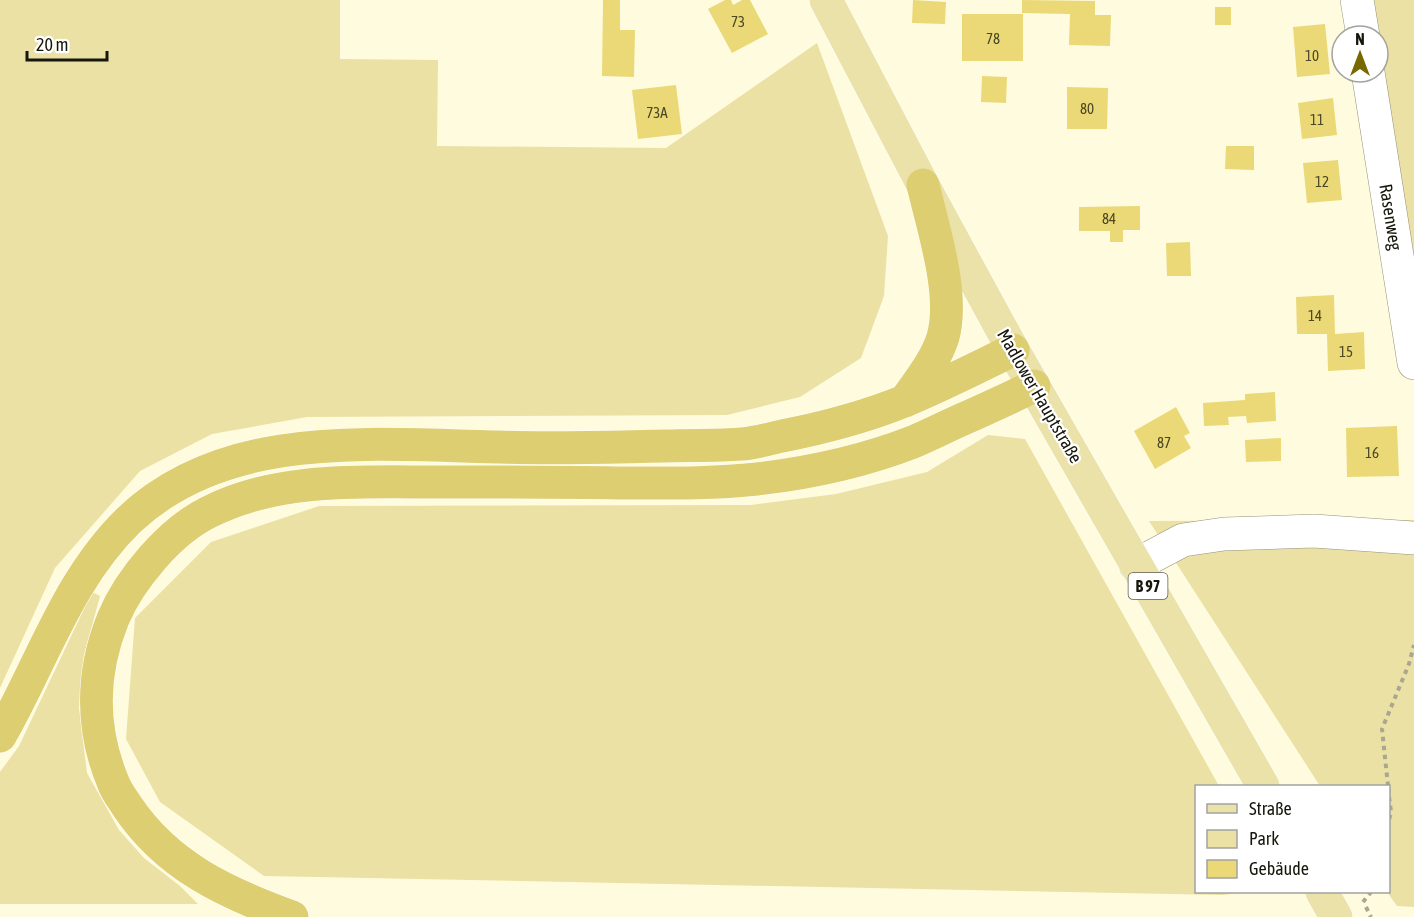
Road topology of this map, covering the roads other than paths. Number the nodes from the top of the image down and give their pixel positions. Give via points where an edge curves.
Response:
1 (826, 0) edge
2 (1357, 0) edge
3 (1361, 24) edge
4 (1370, 84) edge
5 (923, 185) junction
6 (1013, 350) junction
7 (1414, 363) edge
8 (1034, 386) junction
9 (905, 401) junction
10 (1414, 538) edge
11 (1136, 566) junction
12 (0, 736) edge
13 (1262, 785) edge
14 (1325, 893) edge
15 (1350, 909) edge
16 (292, 917) edge

1 - 5 main road, Madlower Hauptstraße
2 - 3 street
4 - 7 street, Rasenweg
5 - 6 main road, Madlower Hauptstraße
5 - 9 highway via 944,280 947,317 935,357
6 - 8 main road, Madlower Hauptstraße
6 - 9 highway
8 - 11 main road, Madlower Hauptstraße / B 97
8 - 16 highway via 912,442 810,472 685,483 364,482 298,487 249,496 207,512 173,537 120,601 106,634 98,668 95,706 101,752 115,787 138,823 167,853 210,883
9 - 12 highway via 813,430 744,444 559,449 363,444 261,453 216,467 170,489 130,519 106,546 61,613
10 - 11 street via 1314,531 1224,534 1183,540
11 - 13 main road, Madlower Hauptstraße / B 97
14 - 15 main road

